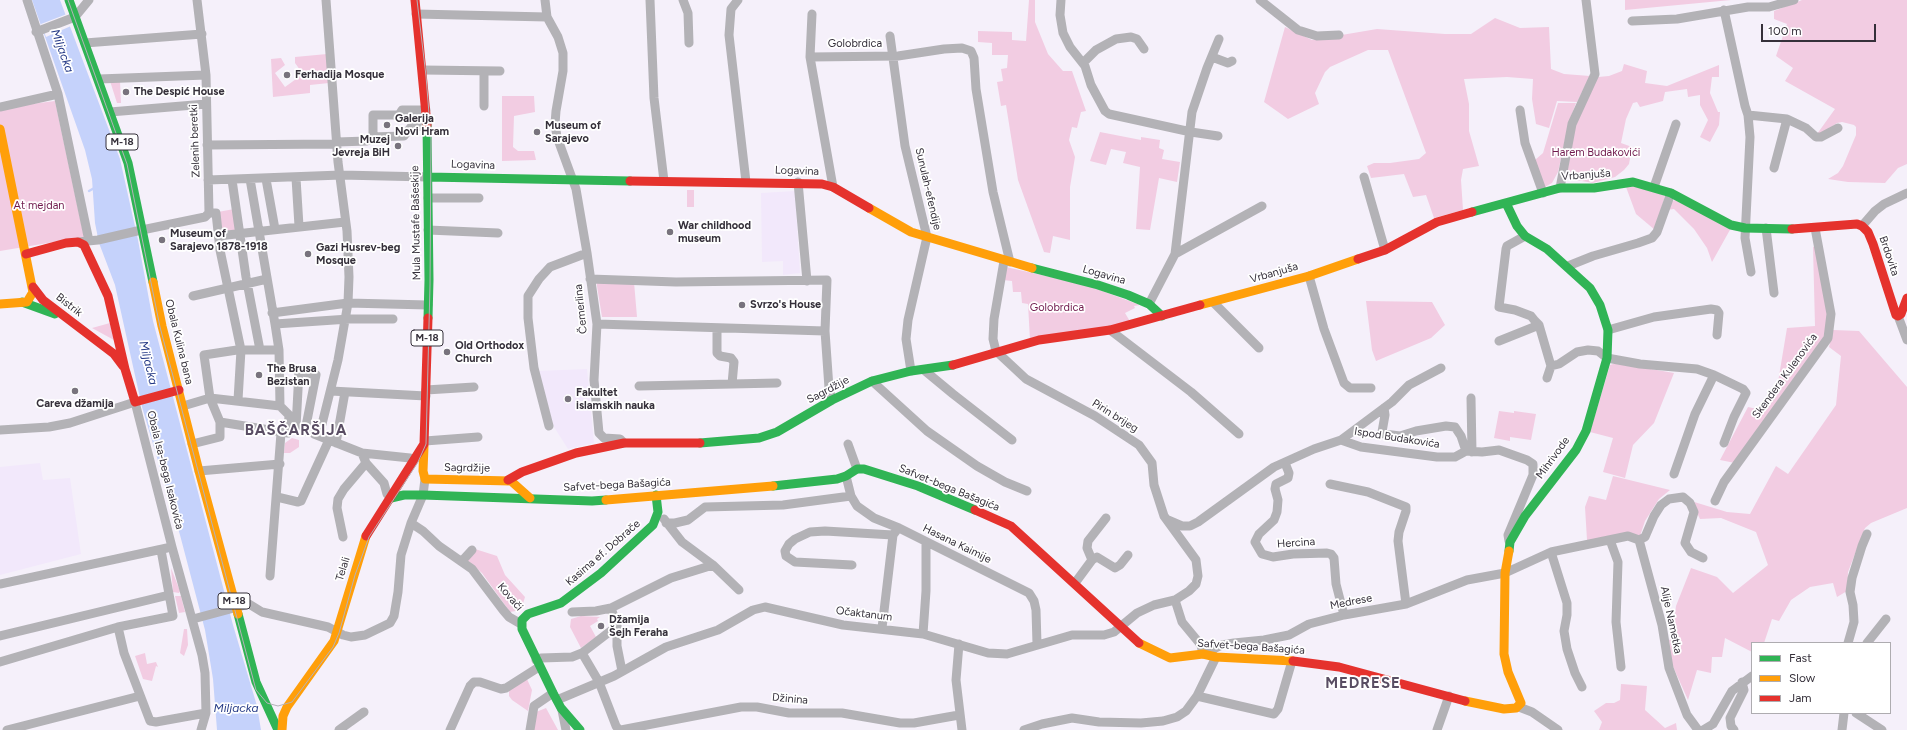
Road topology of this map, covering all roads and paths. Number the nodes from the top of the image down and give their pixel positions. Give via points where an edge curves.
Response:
1 (27, 0) edge
2 (69, 0) edge
3 (89, 0) edge
4 (197, 0) edge
5 (326, 0) edge
6 (415, 0) edge
7 (545, 0) edge
8 (650, 0) edge
9 (683, 0) edge
10 (738, 0) edge
11 (1061, 0) edge
12 (1260, 0) edge
13 (1586, 0) edge
14 (1794, 0) edge
15 (1724, 10) junction
16 (416, 14) junction
17 (812, 14) dead end
18 (547, 16) junction
19 (72, 19) junction
20 (1632, 21) dead end
21 (40, 31) junction
22 (202, 34) junction
23 (1339, 35) dead end
24 (890, 36) dead end
25 (1218, 39) dead end
26 (85, 43) junction
27 (688, 43) dead end
28 (1144, 49) dead end
29 (892, 56) junction
30 (1212, 56) junction
31 (810, 57) junction
32 (1232, 61) dead end
33 (1083, 63) junction
34 (423, 70) junction
35 (484, 71) junction
36 (500, 71) dead end
37 (206, 75) junction
38 (99, 79) junction
39 (58, 94) junction
40 (206, 104) junction
41 (484, 106) dead end
42 (0, 107) edge
43 (426, 110) junction
44 (1520, 110) dead end
45 (110, 112) junction
46 (1748, 115) junction
47 (1787, 119) junction
48 (1676, 124) dead end
49 (427, 126) junction
50 (1838, 128) dead end
51 (0, 129) edge
52 (1191, 132) junction
53 (1218, 136) dead end
54 (370, 140) junction
55 (337, 143) junction
56 (208, 145) junction
57 (1774, 168) dead end
58 (339, 176) junction
59 (428, 177) junction
60 (1364, 177) dead end
61 (296, 178) junction
62 (250, 179) junction
63 (266, 179) junction
64 (208, 180) junction
65 (232, 180) junction
66 (572, 180) junction
67 (664, 181) junction
68 (746, 182) junction
69 (798, 182) junction
70 (833, 187) junction
71 (1654, 187) junction
72 (1560, 188) junction
73 (1544, 192) junction
74 (1671, 193) junction
75 (1907, 193) edge
76 (428, 198) junction
77 (479, 198) dead end
78 (1506, 203) junction
79 (1262, 206) dead end
80 (212, 213) junction
81 (345, 222) junction
82 (299, 226) junction
83 (1862, 226) junction
84 (1746, 228) junction
85 (1766, 228) junction
86 (1815, 228) junction
87 (275, 229) junction
88 (140, 230) junction
89 (428, 230) junction
90 (258, 231) junction
91 (240, 233) junction
92 (498, 233) dead end
93 (218, 236) junction
94 (1525, 236) junction
95 (927, 237) junction
96 (93, 241) junction
97 (78, 242) junction
98 (1385, 250) junction
99 (587, 253) junction
100 (26, 254) junction
101 (1175, 254) junction
102 (1007, 262) junction
103 (1568, 266) junction
104 (1751, 272) dead end
105 (1309, 276) junction
106 (267, 279) junction
107 (590, 279) junction
108 (807, 281) junction
109 (247, 284) junction
110 (32, 287) junction
111 (230, 288) junction
112 (1774, 293) dead end
113 (193, 296) dead end
114 (1907, 298) edge
115 (22, 302) junction
116 (348, 303) junction
117 (1214, 303) junction
118 (0, 304) edge
119 (377, 304) junction
120 (1149, 304) junction
121 (428, 305) junction
122 (272, 313) junction
123 (62, 316) junction
124 (1162, 316) junction
125 (1898, 316) junction
126 (346, 319) junction
127 (376, 319) junction
128 (393, 319) dead end
129 (275, 324) junction
130 (597, 324) junction
131 (1539, 325) junction
132 (717, 328) junction
133 (1110, 330) junction
134 (1608, 330) junction
135 (825, 331) junction
136 (1717, 335) dead end
137 (118, 338) junction
138 (1907, 340) edge
139 (1499, 341) dead end
140 (105, 347) junction
141 (1259, 348) dead end
142 (241, 350) junction
143 (260, 350) junction
144 (279, 350) junction
145 (996, 351) junction
146 (1607, 358) junction
147 (1551, 366) junction
148 (1441, 368) dead end
149 (125, 369) junction
150 (924, 370) junction
151 (911, 371) junction
152 (1714, 375) junction
153 (1547, 378) dead end
154 (872, 381) junction
155 (776, 383) dead end
156 (732, 384) junction
157 (639, 386) dead end
158 (474, 387) dead end
159 (1371, 388) dead end
160 (175, 391) junction
161 (330, 391) junction
162 (345, 392) junction
163 (426, 393) junction
164 (210, 398) junction
165 (1471, 398) dead end
166 (238, 400) junction
167 (832, 400) junction
168 (137, 402) junction
169 (183, 406) junction
170 (280, 406) junction
171 (1384, 408) junction
172 (220, 422) junction
173 (292, 426) junction
174 (549, 426) dead end
175 (0, 430) edge
176 (306, 431) junction
177 (281, 433) junction
178 (1239, 434) dead end
179 (319, 436) junction
180 (478, 437) dead end
181 (1012, 440) dead end
182 (1341, 440) junction
183 (332, 442) junction
184 (624, 443) junction
185 (1724, 443) dead end
186 (192, 444) junction
187 (424, 444) junction
188 (848, 444) dead end
189 (1469, 451) junction
190 (362, 453) junction
191 (410, 458) dead end
192 (366, 463) junction
193 (1285, 463) junction
194 (280, 464) junction
195 (857, 469) junction
196 (199, 471) junction
197 (1674, 474) dead end
198 (846, 476) junction
199 (425, 479) junction
200 (508, 480) junction
201 (1330, 484) dead end
202 (1027, 491) dead end
203 (423, 495) junction
204 (656, 495) junction
205 (389, 496) junction
206 (851, 496) junction
207 (277, 497) junction
208 (530, 498) junction
209 (1715, 501) dead end
210 (658, 512) junction
211 (1164, 516) junction
212 (1106, 518) dead end
213 (411, 523) junction
214 (666, 523) junction
215 (896, 531) junction
216 (1867, 534) dead end
217 (344, 537) dead end
218 (1610, 540) junction
219 (1639, 540) junction
220 (1510, 542) junction
221 (926, 543) junction
222 (172, 547) junction
223 (162, 550) junction
224 (472, 550) dead end
225 (1551, 552) junction
226 (1128, 555) dead end
227 (1703, 558) dead end
228 (1092, 560) junction
229 (462, 561) junction
230 (713, 565) junction
231 (852, 565) dead end
232 (1505, 573) junction
233 (270, 576) dead end
234 (1074, 583) junction
235 (0, 584) edge
236 (739, 590) dead end
237 (169, 595) junction
238 (1175, 600) junction
239 (1406, 604) junction
240 (233, 607) junction
241 (610, 608) junction
242 (572, 612) dead end
243 (1344, 615) junction
244 (197, 618) junction
245 (1886, 619) dead end
246 (521, 624) junction
247 (1120, 625) junction
248 (617, 626) junction
249 (118, 627) junction
250 (882, 628) junction
251 (337, 632) junction
252 (923, 634) junction
253 (0, 636) edge
254 (1849, 642) edge
255 (1867, 642) edge
256 (959, 644) junction
257 (1037, 644) junction
258 (582, 653) junction
259 (1203, 654) junction
260 (1216, 657) junction
261 (1292, 661) junction
262 (0, 662) edge
263 (538, 664) junction
264 (1621, 667) dead end
265 (622, 671) junction
266 (1751, 677) edge
267 (600, 682) junction
268 (1742, 682) junction
269 (1582, 687) dead end
270 (260, 693) junction
271 (140, 696) junction
272 (555, 696) junction
273 (1197, 696) junction
274 (1449, 696) junction
275 (291, 702) junction
276 (1519, 707) junction
277 (561, 708) junction
278 (364, 712) dead end
279 (206, 713) junction
280 (1844, 714) edge
281 (1857, 714) edge
282 (959, 715) junction
283 (1099, 726) edge
284 (642, 729) edge
285 (7, 730) edge
286 (201, 730) edge
287 (278, 730) edge
288 (282, 730) edge
289 (339, 730) edge
290 (450, 730) edge
291 (530, 730) edge
292 (566, 730) edge
293 (580, 730) edge
294 (620, 730) edge
295 (962, 730) edge
296 (1024, 730) edge
297 (1437, 730) edge
298 (1558, 730) edge
299 (1697, 730) edge
300 (1703, 730) edge
301 (1734, 730) edge
302 (1841, 730) edge
303 (1881, 730) edge

1 - 21 street
2 - 19 street, Obala Kulina bana / M-18
3 - 19 street
4 - 22 street, Zelenih beretki
5 - 55 street
6 - 16 street, Mula Mustafe Bašeskije / M-18
7 - 18 street
8 - 67 street via 654,98
9 - 27 street via 688,13
10 - 68 street via 730,13 729,35
11 - 33 street via 1063,33
12 - 23 street via 1298,30 1317,36
13 - 72 street via 1595,74 1572,124
14 - 15 street via 1769,7
15 - 20 street via 1677,19
15 - 46 street
16 - 18 street
16 - 34 street, Mula Mustafe Bašeskije / M-18
17 - 31 street
18 - 66 street, Čemerlina via 563,53 556,124
19 - 21 street
19 - 26 street, Obala Kulina bana / M-18
21 - 39 street
22 - 26 street
22 - 37 street, Zelenih beretki
24 - 29 street, Sunulah-efendije
25 - 30 street
26 - 38 street, Obala Kulina bana / M-18
28 - 33 street via 1137,39 1116,39 1096,50
29 - 31 street, Golobrdica
29 - 95 street, Sunulah-efendije via 905,146
29 - 102 street, Golobrdica via 944,49 962,48 971,51 993,192
30 - 32 street via 1228,63
30 - 52 street via 1192,112
31 - 70 street
33 - 52 street via 1103,108 1109,114
34 - 35 street
34 - 43 street, Mula Mustafe Bašeskije / M-18
35 - 36 street
35 - 41 street
37 - 38 street
37 - 40 street, Zelenih beretki
38 - 45 street, Obala Kulina bana / M-18
39 - 42 street
39 - 96 street
40 - 45 street
40 - 56 street, Zelenih beretki
43 - 49 street, Mula Mustafe Bašeskije / M-18
43 - 54 street via 402,110 399,115 373,116
44 - 73 street via 1525,143
45 - 88 street, Obala Kulina bana / M-18 via 128,163
46 - 47 street
46 - 84 street via 1750,136
47 - 50 street via 1806,128 1816,137
47 - 57 street
48 - 71 street
49 - 54 street via 411,127 404,136
49 - 59 street, Mula Mustafe Bašeskije / M-18
51 - 100 street
52 - 53 street
52 - 101 street via 1182,182
54 - 55 street
55 - 56 street
55 - 58 street
56 - 64 street, Zelenih beretki
58 - 59 street via 387,174
58 - 61 street
58 - 81 street
59 - 66 street, Logavina
59 - 76 street, Mula Mustafe Bašeskije / M-18
60 - 98 street
61 - 63 street
61 - 82 street
62 - 63 street
62 - 65 street
62 - 90 street
63 - 87 street
64 - 65 street
64 - 80 street, Zelenih beretki
65 - 91 street
66 - 67 street, Logavina
66 - 99 street, Čemerlina via 576,188
67 - 68 street, Logavina
68 - 69 street, Logavina
69 - 70 street, Logavina
69 - 108 street
70 - 95 street, Logavina via 911,232
71 - 72 street, Vrbanjuša via 1633,182 1594,188
71 - 74 street, Vrbanjuša
72 - 73 street, Vrbanjuša
73 - 78 street, Vrbanjuša
74 - 84 street, Vrbanjuša via 1731,225
74 - 103 street via 1657,232 1652,238
75 - 83 street via 1884,204
76 - 77 street
76 - 89 street, Mula Mustafe Bašeskije / M-18
78 - 94 street, Mihrivode
78 - 98 street, Vrbanjuša via 1437,222
79 - 101 street
80 - 88 street via 206,217
80 - 93 street, Zelenih beretki
81 - 82 street
81 - 116 street
82 - 87 street
83 - 86 street, Vrbanjuša via 1848,224
83 - 125 street, Brdovita via 1873,244 1894,312
84 - 85 street, Vrbanjuša
84 - 104 street via 1746,251
85 - 86 street, Vrbanjuša
85 - 112 street
86 - 209 street, Skendera Kulenovića via 1831,314 1828,338 1724,482
87 - 90 street
88 - 96 street
88 - 160 street, Obala Kulina bana / M-18
89 - 92 street
89 - 121 street, Mula Mustafe Bašeskije / M-18
90 - 91 street
90 - 106 street
91 - 93 street
91 - 109 street
93 - 111 street, Zelenih beretki
94 - 103 street, Mihrivode
94 - 131 street via 1507,246 1499,307 1531,316
95 - 102 street, Logavina
95 - 151 street, Sunulah-efendije via 908,320 906,339
96 - 97 street
97 - 100 street
97 - 137 street, Obala Isa-bega Isakovića via 86,248 105,287
98 - 105 street, Vrbanjuša
99 - 107 street, Čemerlina
99 - 174 street via 550,267 528,296 534,368
100 - 110 street
101 - 120 street
102 - 120 street, Logavina via 1098,285
102 - 145 street via 994,319 993,339
103 - 134 street, Mihrivode via 1594,293
105 - 117 street, Vrbanjuša
105 - 159 street via 1324,329 1344,383 1350,388
106 - 109 street
106 - 122 street
107 - 108 street via 676,282
107 - 130 street, Čemerlina
108 - 135 street via 827,280
109 - 111 street
109 - 143 street
110 - 115 street via 30,299
110 - 123 street, Bistrik via 38,296
111 - 113 street
111 - 142 street, Zelenih beretki
114 - 125 street
115 - 118 street
115 - 123 street
116 - 119 street
116 - 122 street
116 - 126 street
117 - 124 street, Vrbanjuša
117 - 141 street
119 - 121 street
119 - 127 street
120 - 124 street, Logavina
121 - 163 street, Mula Mustafe Bašeskije / M-18
122 - 129 street
123 - 140 street, Bistrik
124 - 133 street, Sagrdžije
125 - 138 street, Brdovita
126 - 127 street
126 - 129 street
126 - 161 street
127 - 128 street
129 - 144 street
130 - 132 street
130 - 184 street, Čemerlina via 594,380 599,433 604,438 620,439
131 - 139 street
131 - 147 street
132 - 135 street
132 - 156 street via 717,353 731,358 734,362
133 - 145 street, Sagrdžije via 1039,340
133 - 178 street via 1192,392
134 - 136 street via 1654,317 1711,309 1719,313
134 - 146 street, Mihrivode
135 - 167 street
137 - 140 street via 115,345
137 - 149 street, Obala Isa-bega Isakovića
140 - 149 street, Bistrik
142 - 143 street
142 - 164 street via 204,355
142 - 166 street, Zelenih beretki
143 - 144 street
144 - 170 street
145 - 150 street, Sagrdžije via 953,365
145 - 211 street, Pirin brijeg via 1026,379 1095,416 1139,445 1152,463 1154,485
146 - 147 street via 1598,351 1582,350
146 - 152 street via 1697,369
146 - 220 street, Mihrivode via 1593,410 1576,450 1525,516
147 - 153 street
148 - 171 street, Ispod Budakovića via 1409,385
149 - 168 street, Obala Isa-bega Isakovića
150 - 151 street, Sagrdžije
150 - 181 street
151 - 154 street, Sagrdžije
152 - 185 street via 1743,389 1746,393
152 - 197 street via 1695,414
154 - 167 street, Sagrdžije
154 - 202 street via 927,431 977,466
155 - 156 street
156 - 157 street
158 - 163 street
160 - 168 street
160 - 169 street, Obala Kulina bana / M-18
161 - 162 street
161 - 179 street
162 - 163 street
162 - 183 street
163 - 187 street, Mula Mustafe Bašeskije / M-18
164 - 166 street
164 - 169 street
164 - 172 street
165 - 189 street
166 - 170 street
167 - 184 street, Sagrdžije via 777,432 759,438 715,443
168 - 175 street via 70,423
168 - 222 street, Obala Isa-bega Isakovića
169 - 186 street, Obala Kulina bana / M-18
170 - 173 street via 289,415
171 - 182 street, Ispod Budakovića
171 - 189 street, Ispod Budakovića via 1382,432 1386,435 1400,436 1446,426 1455,427
172 - 177 street
172 - 186 street via 220,437
173 - 176 street
173 - 176 street via 300,371 316,375
173 - 177 street via 288,433
176 - 179 street
177 - 194 street
179 - 183 street
180 - 187 street
182 - 189 street, Ispod Budakovića via 1361,447 1431,457 1454,456
182 - 193 street, Ispod Budakovića
183 - 190 street
183 - 207 street via 300,500 298,502
184 - 200 street, Sagrdžije via 581,452
186 - 196 street, Obala Kulina bana / M-18
187 - 199 street
187 - 205 street, Telali
188 - 195 street
189 - 220 street, Mihrivode via 1499,450 1533,464 1533,475 1508,535
190 - 191 street
190 - 192 street
192 - 205 street via 384,482
192 - 217 street via 338,499 337,508
193 - 211 street, Ispod Budakovića via 1274,467 1251,486 1190,526 1177,525
193 - 243 street, Hercina via 1288,478 1276,484 1274,489 1278,500 1274,520 1259,534 1255,542 1262,554 1273,557 1331,554 1334,558 1336,584
194 - 196 street
194 - 207 street
195 - 198 street, Safvet-bega Bašagića
195 - 234 street, Safvet-bega Bašagića via 918,486 1006,523
196 - 240 street, Obala Kulina bana / M-18
198 - 204 street, Safvet-bega Bašagića via 814,482
198 - 206 street, Hasana Kaimije
199 - 200 street, Sagrdžije
199 - 203 street
200 - 208 street via 514,482
201 - 239 street via 1368,492 1406,507 1398,541
203 - 205 street, Safvet-bega Bašagića
203 - 208 street, Safvet-bega Bašagića
203 - 213 street
204 - 208 street, Safvet-bega Bašagića via 592,500
204 - 210 street
205 - 251 street, Telali via 366,536
206 - 214 street via 783,505 705,507 688,520
206 - 215 street, Hasana Kaimije via 857,506
207 - 233 street
210 - 214 street
210 - 246 street, Kasima ef. Dobrače via 653,525 601,573 561,603 528,614
211 - 238 street, Pirin brijeg via 1196,560 1197,567 1196,584
212 - 228 street via 1088,541 1087,548
213 - 229 street, Kovači
213 - 251 street via 401,555 398,592 394,616 390,623 365,635 351,637
214 - 230 street via 682,542
215 - 221 street, Hasana Kaimije
215 - 231 street via 810,532 794,539 785,551 786,556 795,562
215 - 250 street
216 - 254 street via 1852,578 1850,592 1854,622
218 - 219 street via 1628,536
218 - 225 street
218 - 264 street via 1618,562 1616,622
219 - 227 street via 1645,537 1661,505 1669,499 1683,497 1690,503 1694,512 1685,543 1691,552
219 - 299 street, Alije Nametka via 1662,625 1669,668 1687,715
220 - 232 street, Mihrivode
221 - 252 street
221 - 257 street, Hasana Kaimije via 1029,593 1036,610
222 - 223 street
222 - 244 street, Obala Isa-bega Isakovića
223 - 235 street
223 - 237 street
224 - 229 street
225 - 232 street
225 - 269 street via 1567,603 1564,632 1575,673
226 - 228 street via 1115,568 1097,557
228 - 234 street
229 - 246 street, Kovači via 472,569 503,610
230 - 236 street
230 - 241 street via 671,578
232 - 239 street, Medrese via 1467,580
232 - 276 street via 1504,654 1508,672 1520,699
234 - 247 street, Safvet-bega Bašagića
237 - 249 street via 174,616
237 - 253 street
238 - 247 street, Očaktanum via 1145,609
238 - 259 street via 1182,622 1201,645
239 - 243 street, Medrese
240 - 244 street
240 - 251 street via 249,604 262,612 328,627
240 - 270 street, Obala Kulina bana / M-18
241 - 242 street
241 - 248 street
243 - 259 street, Medrese via 1309,624 1289,635 1234,642
244 - 279 street, Obala Isa-bega Isakovića via 204,666
245 - 255 street
246 - 263 street, Kovači
247 - 257 street, Očaktanum via 1114,632 1104,635 1072,635
247 - 259 street, Safvet-bega Bašagića via 1140,644 1161,656 1170,658
248 - 258 street
248 - 265 street via 617,646
249 - 262 street
249 - 271 street via 124,653
250 - 252 street, Očaktanum
250 - 265 street, Očaktanum via 844,625 765,607 753,610 718,630 666,647
251 - 275 street, Telali via 330,649
252 - 256 street, Očaktanum
256 - 257 street, Očaktanum via 988,653 1007,654
256 - 282 street via 956,680
258 - 263 street via 572,658 541,658
258 - 267 street
259 - 260 street, Safvet-bega Bašagića
260 - 261 street, Safvet-bega Bašagića
260 - 273 street
261 - 273 street via 1278,709 1274,714
261 - 274 street, Safvet-bega Bašagića via 1339,667
263 - 272 street, Kovači
263 - 290 street via 506,688 474,682
265 - 267 street, Očaktanum
266 - 268 street
267 - 272 street, Očaktanum
267 - 294 street via 613,719
268 - 300 street via 1732,691 1713,724
268 - 301 street via 1744,690 1730,718
270 - 275 street via 270,702
270 - 287 street, M-18
271 - 279 street via 148,718 153,722
271 - 285 street
272 - 277 street, Kovači
272 - 291 street, Očaktanum via 534,706
273 - 283 street via 1186,711 1163,722
274 - 276 street, Safvet-bega Bašagića via 1485,706 1511,709
274 - 297 street
275 - 288 street, Telali via 283,716
276 - 298 street, Safvet-bega Bašagića via 1532,712
277 - 292 street
277 - 293 street, Kovači
278 - 289 street
279 - 286 street, Obala Isa-bega Isakovića
280 - 302 street
281 - 303 street
282 - 284 street, Džinina via 900,723 842,713 789,713 741,707 674,719
282 - 295 street
283 - 296 street via 1072,718
284 - 294 street, Džinina

